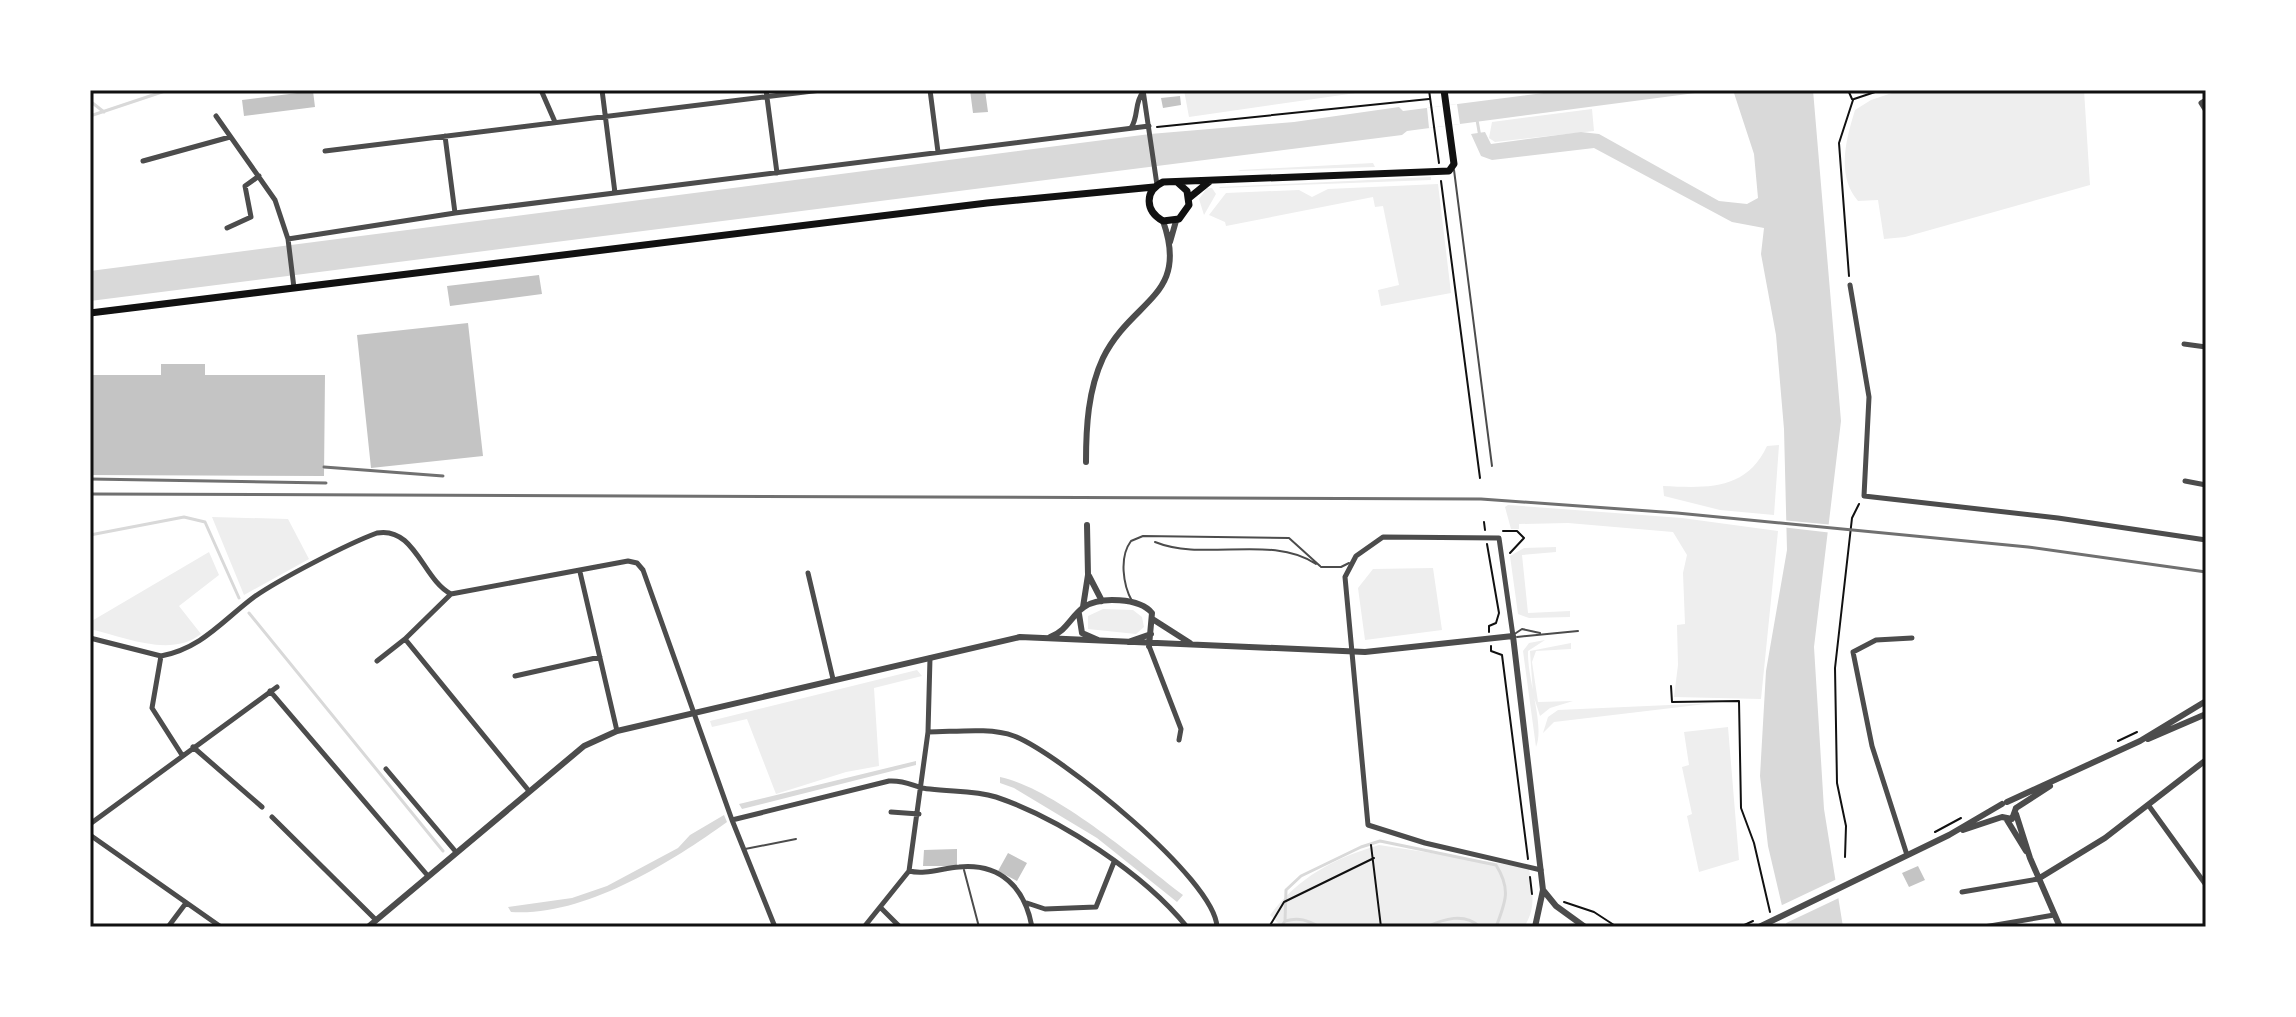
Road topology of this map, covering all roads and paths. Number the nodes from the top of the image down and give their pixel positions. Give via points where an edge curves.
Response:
1 (541, 90) edge
2 (602, 90) edge
3 (821, 90) edge
4 (930, 90) edge
5 (1143, 90) edge
6 (1429, 90) edge
7 (1444, 90) edge
8 (1848, 90) edge
9 (1881, 90) edge
10 (766, 93) edge
11 (1430, 99) junction
12 (1853, 100) junction
13 (2206, 100) edge
14 (2206, 111) edge
15 (216, 116) dead end
16 (606, 116) junction
17 (555, 122) junction
18 (1149, 126) junction
19 (1131, 128) junction
20 (445, 136) junction
21 (230, 137) junction
22 (325, 151) dead end
23 (938, 152) junction
24 (143, 161) dead end
25 (1155, 168) junction
26 (1453, 169) junction
27 (1440, 172) junction
28 (777, 173) junction
29 (259, 176) junction
30 (1210, 181) junction
31 (1173, 182) junction
32 (1137, 186) junction
33 (1156, 186) junction
34 (615, 193) junction
35 (1149, 195) junction
36 (1189, 198) junction
37 (455, 213) junction
38 (1163, 221) junction
39 (1176, 221) junction
40 (227, 228) dead end
41 (288, 242) junction
42 (1170, 242) junction
43 (1850, 285) joint
44 (294, 288) junction
45 (90, 313) edge
46 (2184, 344) dead end
47 (2206, 347) edge
48 (1086, 462) dead end
49 (1492, 466) dead end
50 (1480, 478) dead end
51 (2185, 481) dead end
52 (2206, 485) edge
53 (1864, 496) junction
54 (1087, 525) dead end
55 (1499, 534) junction
56 (2206, 540) edge
57 (1155, 542) dead end
58 (1518, 547) dead end
59 (1489, 555) dead end
60 (1356, 556) junction
61 (1320, 566) junction
62 (580, 572) junction
63 (808, 573) dead end
64 (1088, 575) junction
65 (451, 594) junction
66 (1102, 601) junction
67 (1133, 602) junction
68 (1081, 609) junction
69 (1154, 620) junction
70 (1578, 631) dead end
71 (1151, 634) junction
72 (1541, 634) junction
73 (1513, 636) junction
74 (90, 638) edge
75 (1046, 638) junction
76 (1490, 638) junction
77 (1912, 638) dead end
78 (405, 639) junction
79 (1098, 640) junction
80 (1128, 642) junction
81 (1193, 645) junction
82 (1149, 646) junction
83 (1351, 652) junction
84 (161, 656) junction
85 (600, 657) junction
86 (930, 657) junction
87 (377, 661) dead end
88 (515, 676) dead end
89 (833, 679) junction
90 (1671, 686) dead end
91 (277, 687) dead end
92 (270, 691) junction
93 (2206, 701) edge
94 (696, 711) junction
95 (2204, 718) edge
96 (617, 731) junction
97 (928, 732) junction
98 (1179, 740) dead end
99 (2140, 741) junction
100 (193, 747) junction
101 (182, 755) junction
102 (2206, 760) edge
103 (386, 769) dead end
104 (2060, 779) junction
105 (923, 788) junction
106 (529, 791) junction
107 (2005, 803) junction
108 (2149, 806) junction
109 (262, 807) dead end
110 (2016, 811) junction
111 (891, 812) dead end
112 (919, 814) junction
113 (272, 817) dead end
114 (2004, 818) junction
115 (732, 820) junction
116 (90, 824) edge
117 (90, 835) edge
118 (1949, 835) junction
119 (796, 839) dead end
120 (1371, 845) dead end
121 (744, 849) junction
122 (456, 852) junction
123 (1907, 855) junction
124 (1845, 857) dead end
125 (1374, 858) junction
126 (2030, 858) junction
127 (1114, 862) junction
128 (963, 866) junction
129 (1529, 868) junction
130 (1541, 870) junction
131 (909, 871) junction
132 (428, 876) junction
133 (2038, 879) junction
134 (2206, 885) edge
135 (1543, 890) junction
136 (1962, 892) dead end
137 (1532, 895) dead end
138 (1566, 902) dead end
139 (186, 903) junction
140 (1027, 903) junction
141 (881, 908) junction
142 (1769, 909) dead end
143 (2054, 915) junction
144 (376, 920) junction
145 (1759, 924) edge
146 (1584, 926) edge
147 (168, 927) edge
148 (221, 927) edge
149 (368, 927) edge
150 (775, 927) edge
151 (864, 927) edge
152 (900, 927) edge
153 (979, 927) edge
154 (1032, 927) edge
155 (1187, 927) edge
156 (1217, 927) edge
157 (1269, 927) edge
158 (1381, 927) edge
159 (1535, 927) edge
160 (1555, 927) edge
161 (1617, 927) edge
162 (1740, 927) edge
163 (1984, 927) edge
164 (2060, 927) edge

1 - 17 street
2 - 16 street
3 - 10 street
4 - 23 street
5 - 18 street
5 - 19 street
6 - 11 path
7 - 26 main road
8 - 12 path
9 - 12 path
10 - 16 street
10 - 28 street
11 - 18 path
11 - 27 path
12 - 43 path via 1839,143
13 - 14 street via 2201,103
15 - 21 street
16 - 17 street
16 - 34 street
17 - 20 street
18 - 19 street
18 - 25 street
19 - 23 street
20 - 22 street
20 - 37 street
21 - 24 street
21 - 29 street
23 - 28 street
25 - 31 street
25 - 33 street
26 - 27 main road
26 - 49 lane
27 - 30 main road
27 - 50 path
28 - 34 street
29 - 40 street via 245,186 251,217
29 - 41 street via 275,200
30 - 31 main road
30 - 36 main road
31 - 33 main road
31 - 36 main road
32 - 33 main road
32 - 35 main road
32 - 44 main road
33 - 35 main road
34 - 37 street
35 - 38 main road via 1149,208
36 - 39 main road via 1187,212
37 - 41 street
38 - 39 main road
38 - 42 street
39 - 42 street
41 - 44 street
42 - 48 street via 1172,268 1165,281 1102,360 1090,402
43 - 53 street via 1869,397
44 - 45 main road
46 - 47 street
51 - 52 street
53 - 56 street
53 - 124 path via 1852,518 1835,668 1837,783 1846,826
54 - 64 street
55 - 58 path via 1520,533 1524,538
55 - 60 street via 1383,537
55 - 73 street
57 - 61 lane via 1177,550 1288,552
59 - 76 path via 1499,613 1489,626
60 - 61 lane via 1341,567
60 - 83 street via 1345,580
61 - 67 lane via 1289,538 1143,536 1125,550 1125,578
62 - 65 street
62 - 85 street
62 - 94 street via 637,563
63 - 89 street
64 - 66 street
64 - 68 street
65 - 78 street
65 - 84 street via 404,540 384,532 251,601 202,642
66 - 67 street
66 - 68 street
67 - 69 street via 1147,606
68 - 75 street via 1062,631
68 - 79 street via 1082,633
69 - 71 street
69 - 81 street
70 - 72 lane
71 - 80 street
71 - 82 street
72 - 73 lane
72 - 73 lane via 1522,629
73 - 76 street
73 - 130 street
74 - 84 street
75 - 79 street
75 - 86 street via 1011,639
76 - 83 street
76 - 129 path via 1491,651 1502,655
77 - 123 street via 1876,640 1853,652 1872,746
78 - 87 street
78 - 106 street
79 - 80 street
80 - 82 street
81 - 82 street
81 - 83 street
82 - 98 street via 1181,729
83 - 129 street via 1369,826
84 - 101 street via 152,708
85 - 88 street
85 - 96 street
86 - 89 street
86 - 97 street
89 - 94 street
90 - 142 path via 1672,702 1739,701 1741,808
91 - 92 street
92 - 100 street
92 - 132 street
93 - 99 street
94 - 96 street
94 - 115 street
95 - 99 street
96 - 106 street via 584,746
97 - 105 street
97 - 156 street via 1012,735 1084,781 1148,835 1208,903
99 - 104 street
100 - 101 street
100 - 109 street
101 - 116 street
102 - 108 street
103 - 122 street
104 - 107 street
104 - 110 street
105 - 112 street
105 - 115 street via 908,780 889,781
105 - 127 street via 997,798 1049,821
106 - 122 street
107 - 110 street
107 - 114 street
107 - 118 street
108 - 133 street
108 - 134 street
110 - 114 street
110 - 126 street
111 - 112 street
112 - 131 street
113 - 144 street
114 - 118 street
114 - 126 street
115 - 121 street
117 - 139 street
118 - 123 street
119 - 121 lane
120 - 125 path
121 - 150 street
122 - 132 street
123 - 145 street
125 - 157 path via 1284,902
125 - 158 path
126 - 133 street
127 - 140 street via 1096,907 1045,909
127 - 155 street
128 - 131 street
128 - 140 street via 991,870
128 - 153 lane
129 - 130 street
129 - 137 path
130 - 135 street
131 - 141 street
132 - 144 street
133 - 136 street
133 - 143 street
135 - 146 street
135 - 159 street
138 - 161 path
139 - 147 street
139 - 148 street
140 - 154 street
141 - 151 street
141 - 152 street
143 - 163 street
143 - 164 street
144 - 149 street
145 - 162 path
146 - 160 street

